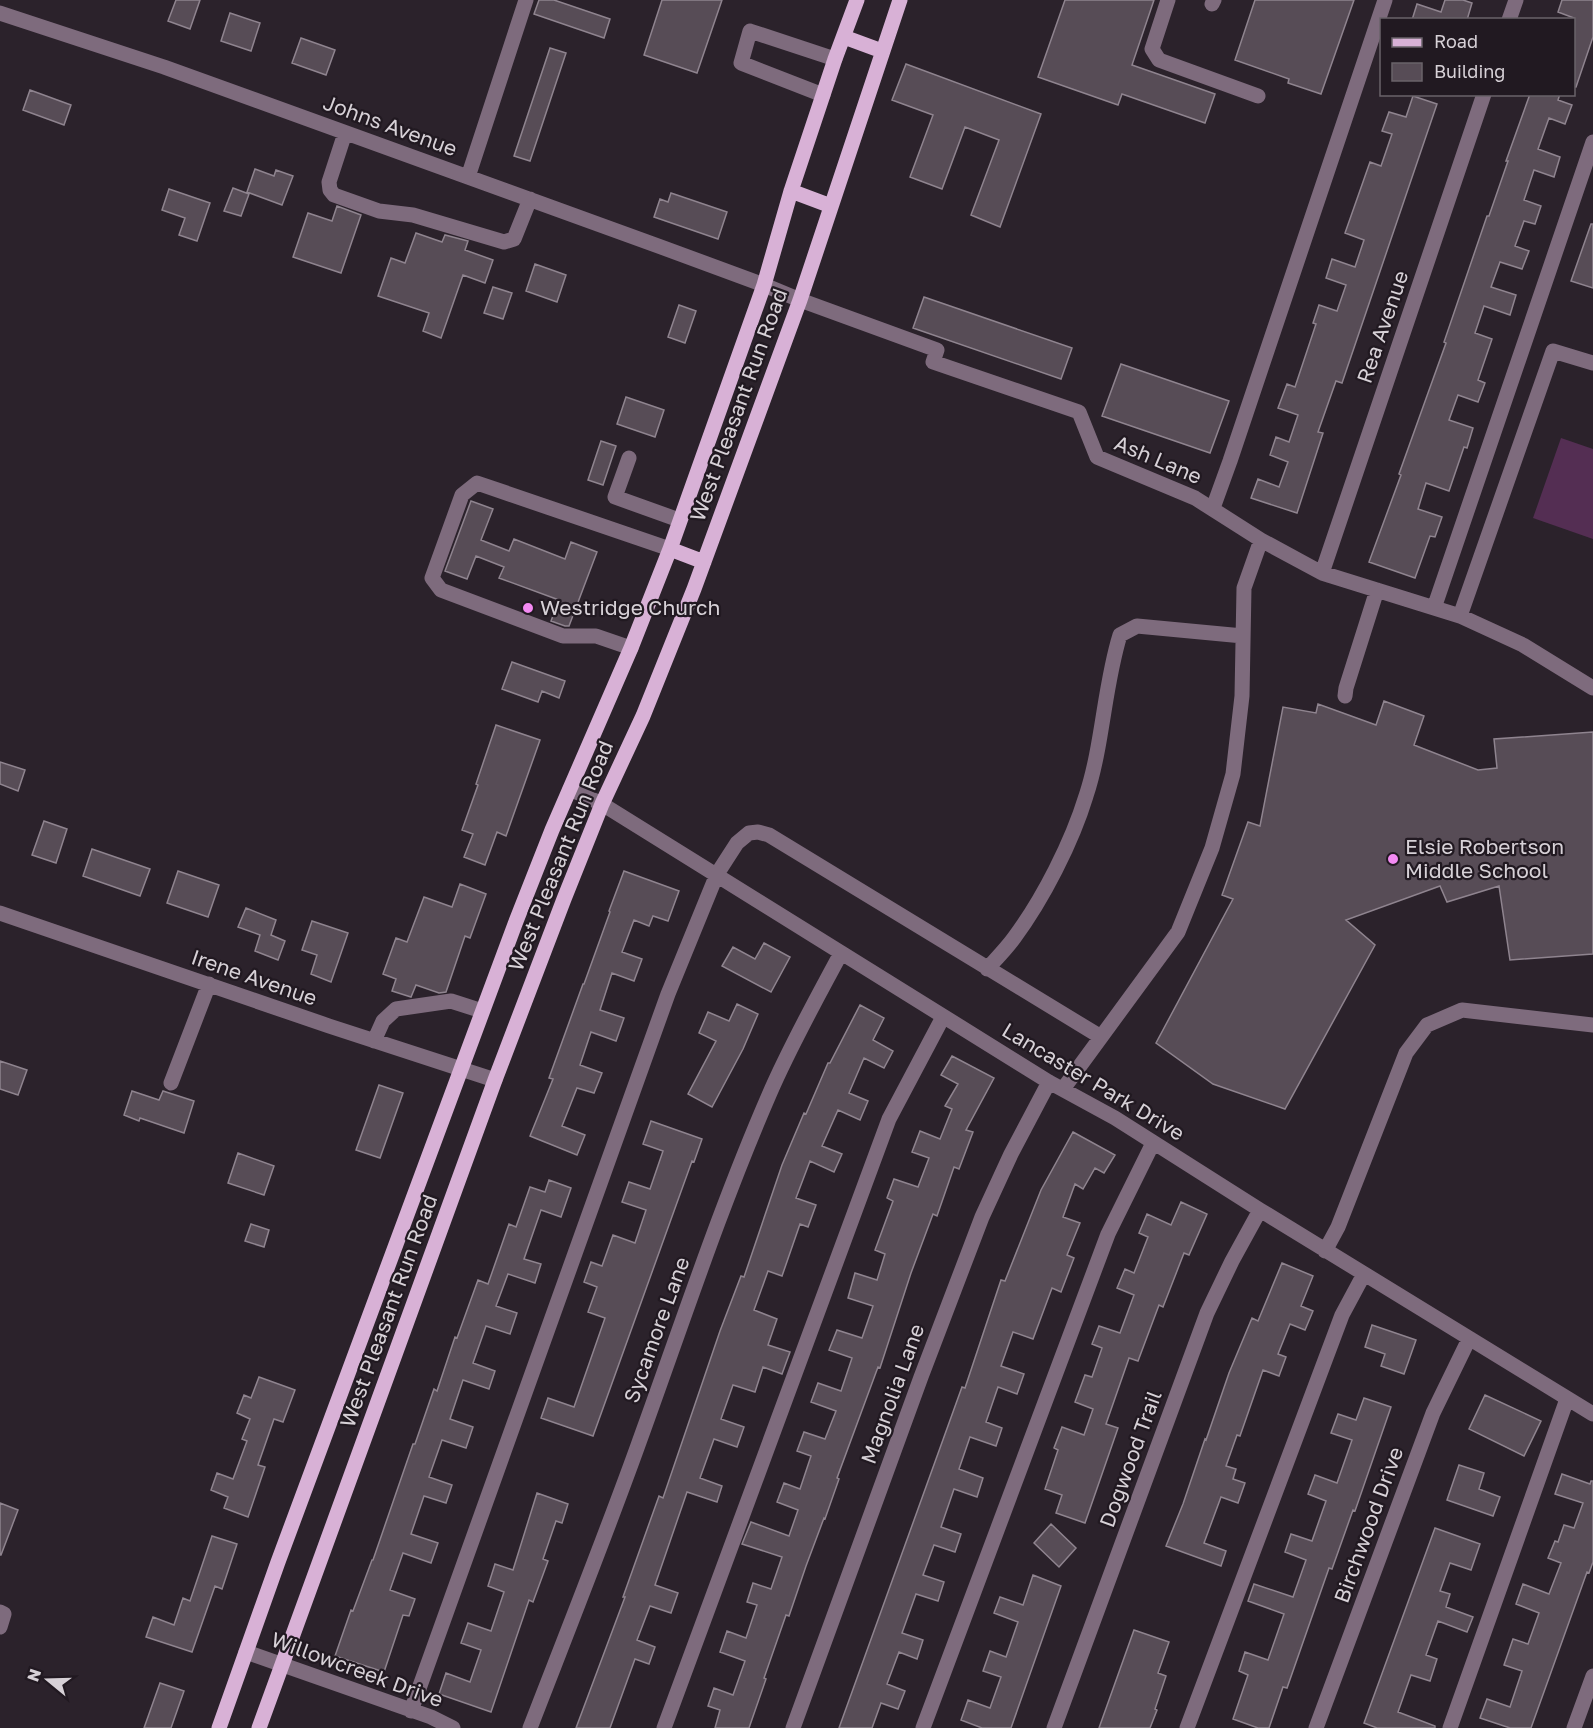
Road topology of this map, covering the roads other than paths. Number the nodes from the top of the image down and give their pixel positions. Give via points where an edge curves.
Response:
1 (526, 0) edge
2 (857, 0) edge
3 (900, 0) edge
4 (1168, 0) edge
5 (1385, 0) edge
6 (1516, 0) edge
7 (0, 13) edge
8 (1510, 18) edge
9 (844, 37) junction
10 (882, 51) junction
11 (835, 59) junction
12 (823, 95) junction
13 (1258, 96) dead end
14 (1483, 96) edge
15 (345, 132) junction
16 (1593, 142) edge
17 (468, 177) junction
18 (791, 191) junction
19 (530, 199) junction
20 (831, 206) junction
21 (764, 285) junction
22 (800, 300) junction
23 (1593, 363) edge
24 (629, 458) dead end
25 (1213, 508) junction
26 (679, 520) junction
27 (1261, 540) junction
28 (670, 549) junction
29 (704, 562) junction
30 (1322, 573) junction
31 (1377, 590) junction
32 (1434, 608) junction
33 (1460, 616) junction
34 (1243, 636) junction
35 (631, 648) junction
36 (1593, 688) edge
37 (1345, 696) dead end
38 (570, 789) junction
39 (602, 804) junction
40 (717, 874) junction
41 (0, 913) edge
42 (841, 953) junction
43 (987, 969) junction
44 (209, 984) junction
45 (482, 1011) junction
46 (943, 1017) junction
47 (1593, 1025) edge
48 (1101, 1037) junction
49 (374, 1041) junction
50 (460, 1069) junction
51 (495, 1080) junction
52 (171, 1083) dead end
53 (1056, 1086) junction
54 (1154, 1143) junction
55 (1260, 1210) junction
56 (1325, 1251) junction
57 (1364, 1274) junction
58 (1469, 1339) junction
59 (1567, 1399) junction
60 (1593, 1414) edge
61 (0, 1612) edge
62 (0, 1627) edge
63 (246, 1652) junction
64 (282, 1666) junction
65 (1593, 1676) edge
66 (411, 1711) junction
67 (219, 1728) edge
68 (259, 1728) edge
69 (453, 1728) edge
70 (530, 1728) edge
71 (664, 1728) edge
72 (793, 1728) edge
73 (923, 1728) edge
74 (1054, 1728) edge
75 (1187, 1728) edge
76 (1316, 1728) edge
77 (1450, 1728) edge
78 (1574, 1728) edge

1 - 17 street
2 - 9 main road, West Pleasant Run Road
3 - 10 main road, West Pleasant Run Road
4 - 13 street via 1152,49 1159,60
5 - 25 street
6 - 8 street
7 - 15 street, Johns Avenue
9 - 10 main road
9 - 11 main road, West Pleasant Run Road
10 - 20 main road, West Pleasant Run Road
11 - 12 main road, West Pleasant Run Road
11 - 12 street via 750,31 741,63
12 - 18 main road, West Pleasant Run Road
14 - 30 street, Rea Avenue
15 - 17 street, Johns Avenue
15 - 19 street via 329,182 334,195 379,211 414,215 504,242 514,239
16 - 32 street
17 - 19 street, Johns Avenue
18 - 20 main road
18 - 21 main road, West Pleasant Run Road
19 - 21 street, Johns Avenue
20 - 22 main road, West Pleasant Run Road
21 - 22 street, Ash Lane
21 - 26 main road, West Pleasant Run Road
22 - 25 street, Ash Lane via 937,350 933,362 1079,412 1097,457
22 - 29 main road, West Pleasant Run Road
23 - 33 street via 1553,351
24 - 26 street via 615,497
25 - 27 street, Ash Lane
26 - 28 main road, West Pleasant Run Road
27 - 30 street, Ash Lane
27 - 34 street, Magnolia Lane via 1244,588
28 - 29 main road
28 - 35 main road, West Pleasant Run Road
28 - 35 street via 477,483 462,495 432,578 441,590 563,636 596,636
29 - 39 main road, West Pleasant Run Road via 643,716
30 - 31 street, Ash Lane
31 - 32 street, Ash Lane
31 - 37 street
32 - 33 street, Ash Lane
33 - 36 street, Ash Lane via 1523,645
34 - 43 street via 1137,626 1120,635 1087,795 1069,841 1014,938
34 - 48 street, Magnolia Lane via 1242,696 1233,774 1212,848 1178,932
35 - 38 main road, West Pleasant Run Road
38 - 39 street, Lancaster Park Drive
38 - 45 main road, West Pleasant Run Road
39 - 40 street, Lancaster Park Drive
39 - 51 main road, West Pleasant Run Road
40 - 42 street, Lancaster Park Drive
40 - 43 street via 737,843 749,834 769,835
40 - 66 street via 668,994
41 - 44 street, Irene Avenue
42 - 46 street, Lancaster Park Drive
42 - 70 street, Sycamore Lane via 769,1094
43 - 48 street
44 - 49 street, Irene Avenue
44 - 52 street
45 - 49 street via 451,1001 396,1009 383,1021
45 - 50 main road, West Pleasant Run Road
46 - 53 street, Lancaster Park Drive
46 - 71 street via 889,1119
47 - 56 street via 1462,1010 1427,1025 1406,1053
48 - 53 street, Magnolia Lane
49 - 50 street, Irene Avenue
50 - 51 street, Irene Avenue
50 - 63 main road, West Pleasant Run Road
51 - 64 main road, West Pleasant Run Road
53 - 54 street, Lancaster Park Drive
53 - 72 street, Magnolia Lane via 1011,1154 982,1217
54 - 55 street, Lancaster Park Drive
54 - 73 street via 1108,1234
55 - 56 street, Lancaster Park Drive
55 - 74 street, Dogwood Trail via 1207,1313
56 - 57 street, Lancaster Park Drive
57 - 58 street, Lancaster Park Drive
57 - 75 street via 1342,1315
58 - 59 street, Lancaster Park Drive
58 - 76 street, Birchwood Drive via 1433,1413
59 - 60 street, Lancaster Park Drive
59 - 77 street
61 - 62 street via 4,1614
63 - 64 street, Willowcreek Drive
63 - 67 main road, West Pleasant Run Road
64 - 66 street, Willowcreek Drive
64 - 68 main road, West Pleasant Run Road
65 - 78 street
66 - 69 street, Willowcreek Drive

